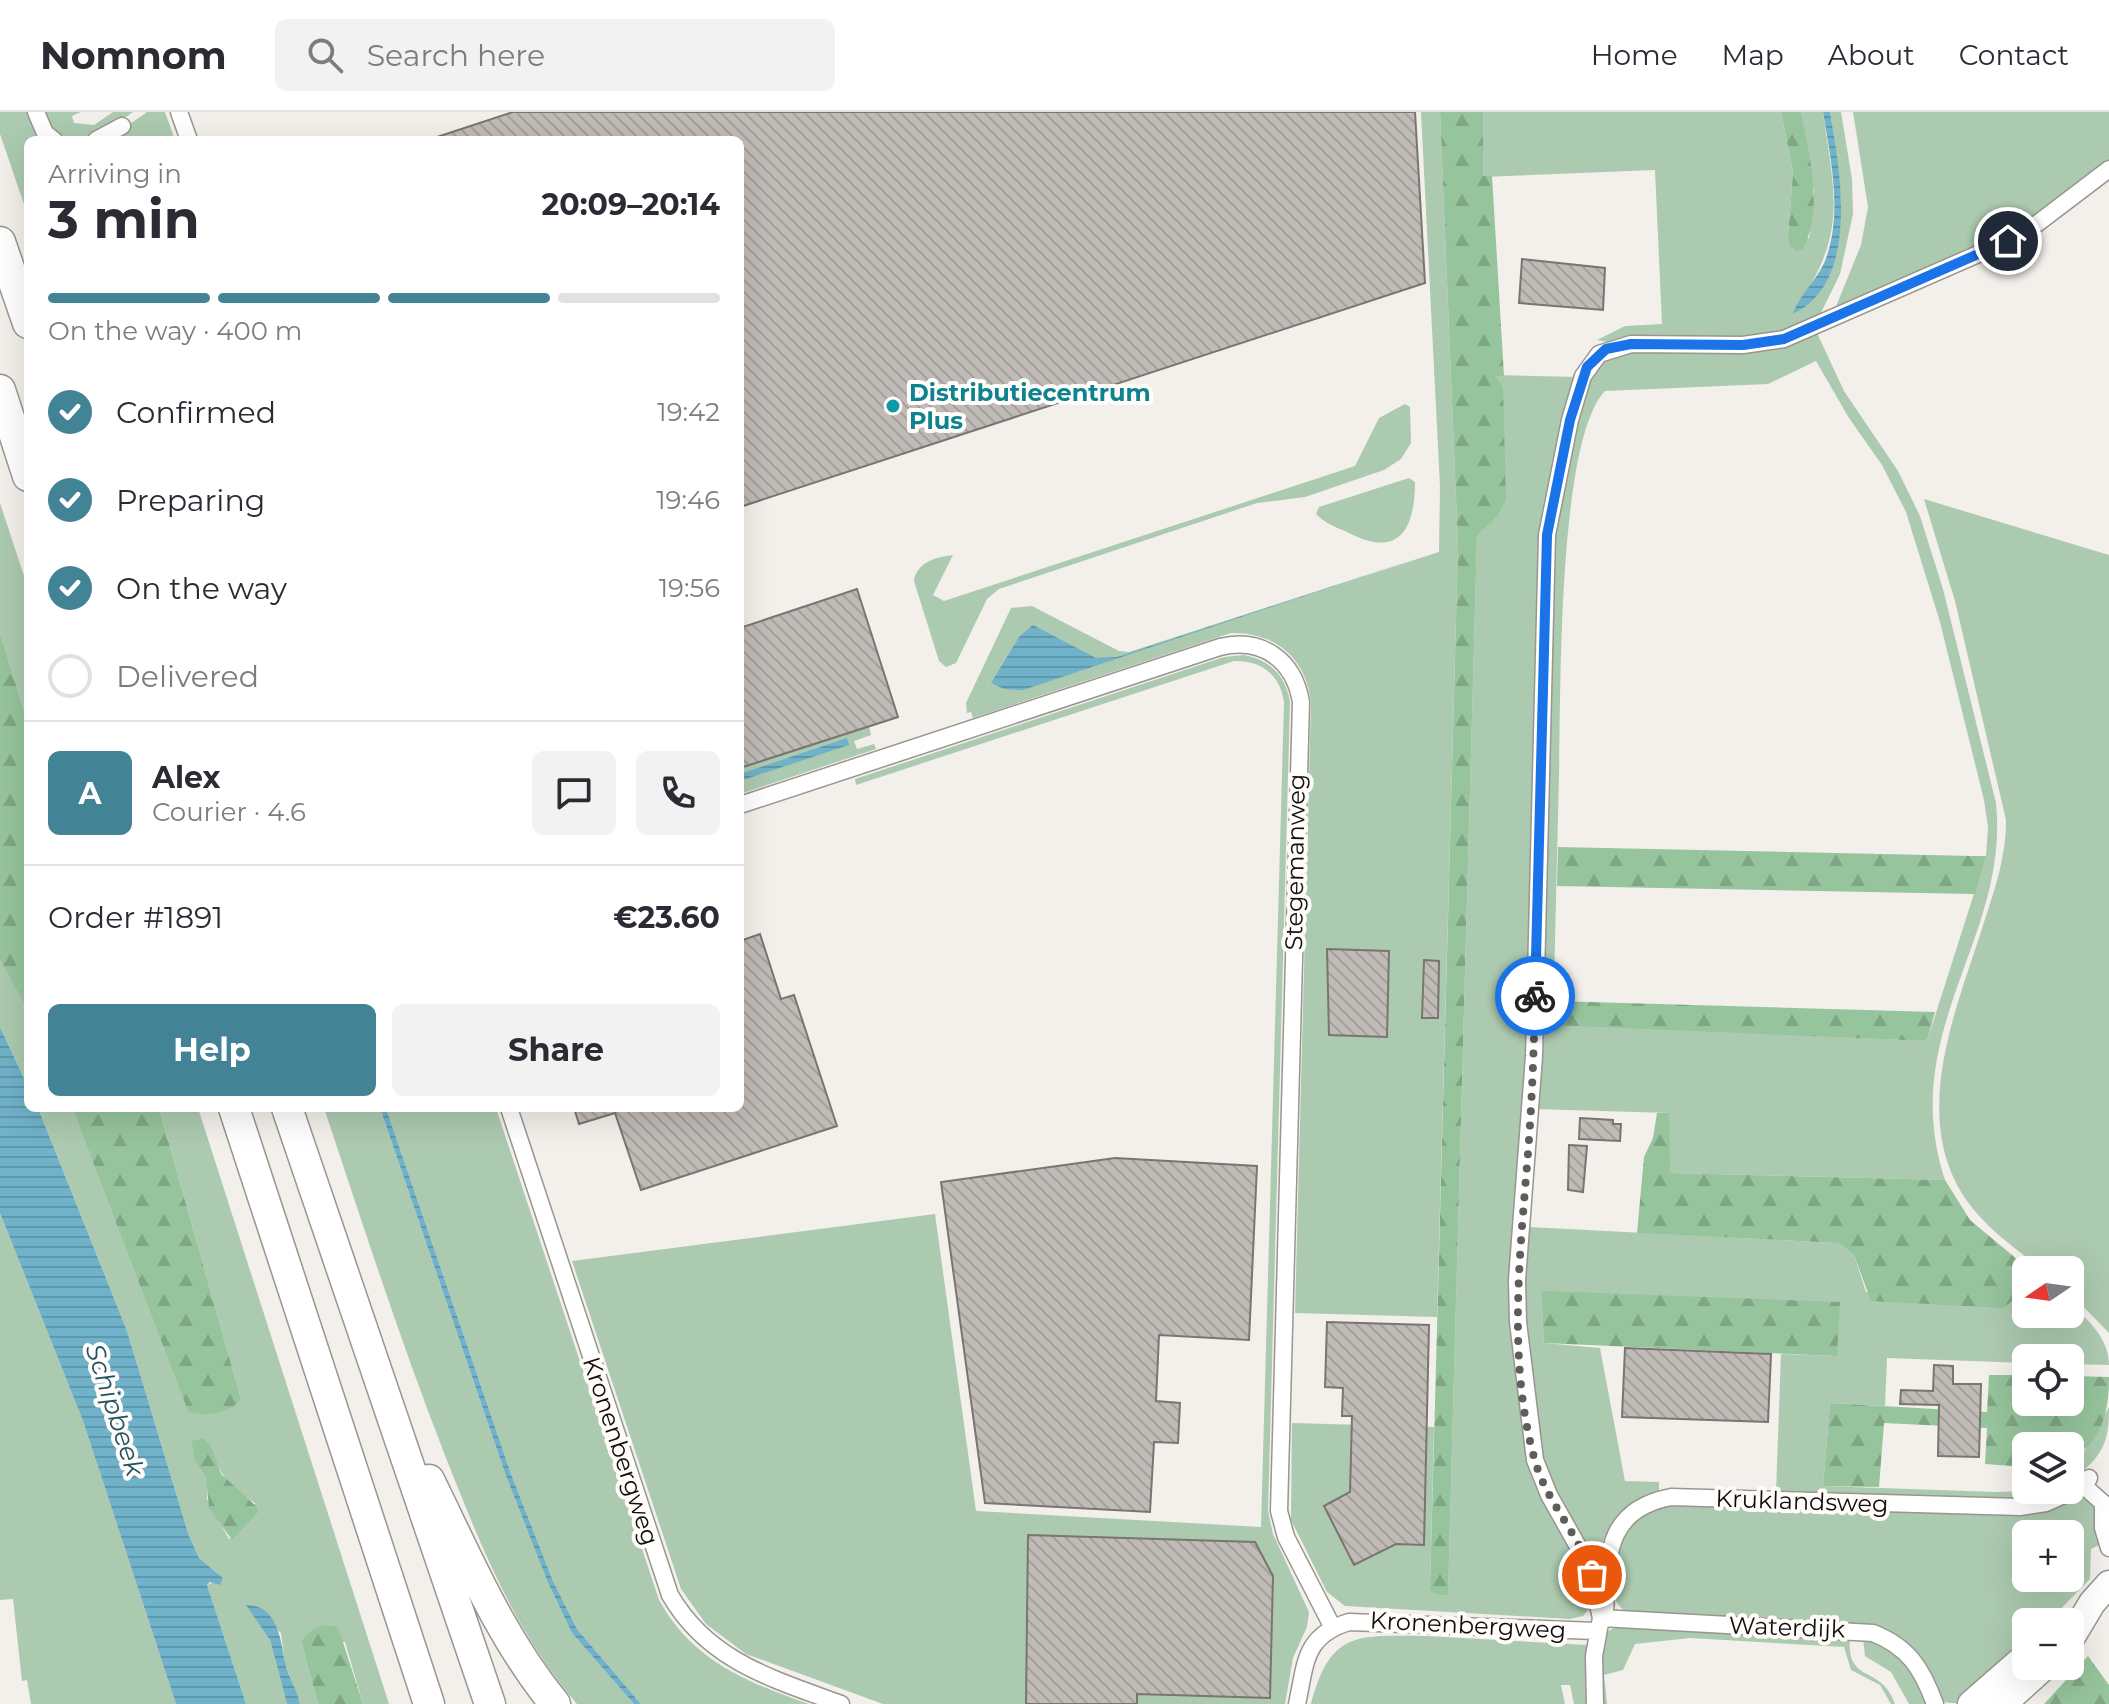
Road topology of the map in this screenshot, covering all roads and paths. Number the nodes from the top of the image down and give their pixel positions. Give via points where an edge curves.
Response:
1 (36, 112) edge
2 (179, 112) edge
3 (122, 126) dead end
4 (49, 136) edge
5 (103, 136) edge
6 (188, 136) edge
7 (2109, 169) edge
8 (0, 242) edge
9 (24, 311) edge
10 (0, 390) edge
11 (24, 464) edge
12 (744, 804) edge
13 (235, 1112) edge
14 (288, 1112) edge
15 (510, 1112) edge
16 (369, 1359) junction
17 (2109, 1548) edge
18 (2101, 1593) edge
19 (2081, 1608) edge
20 (2084, 1619) edge
21 (1598, 1624) junction
22 (1333, 1628) junction
23 (2012, 1668) edge
24 (2030, 1680) edge
25 (424, 1694) edge
26 (490, 1704) edge
27 (555, 1704) edge
28 (841, 1704) edge
29 (1297, 1704) edge
30 (1595, 1704) edge
31 (1935, 1704) edge
32 (1971, 1704) edge
33 (2003, 1704) edge

1 - 4 street
2 - 6 street
3 - 5 street
7 - 21 street via 2008,241 1797,334 1751,345 1613,347 1599,354 1583,376 1547,535 1534,1056 1517,1280 1535,1460 1589,1566
8 - 9 highway
10 - 11 highway
12 - 22 street, Stegemanweg via 1220,647 1256,646 1288,667 1301,702 1279,1511 1286,1537
13 - 25 highway
14 - 16 highway
15 - 28 street, Kronenbergweg via 670,1595 697,1633 724,1656
16 - 26 highway
16 - 27 highway via 500,1624
17 - 21 street, Kruklandsweg via 2103,1503 2087,1481 2046,1503 2020,1507 1660,1499 1630,1515 1613,1539 1605,1568 1605,1612
18 - 19 main road
18 - 20 main road
21 - 22 street, Kronenbergweg via 1364,1620
21 - 30 street
21 - 31 street, Waterdijk via 1873,1633 1909,1653
22 - 29 street via 1311,1647
23 - 32 main road
24 - 33 main road

